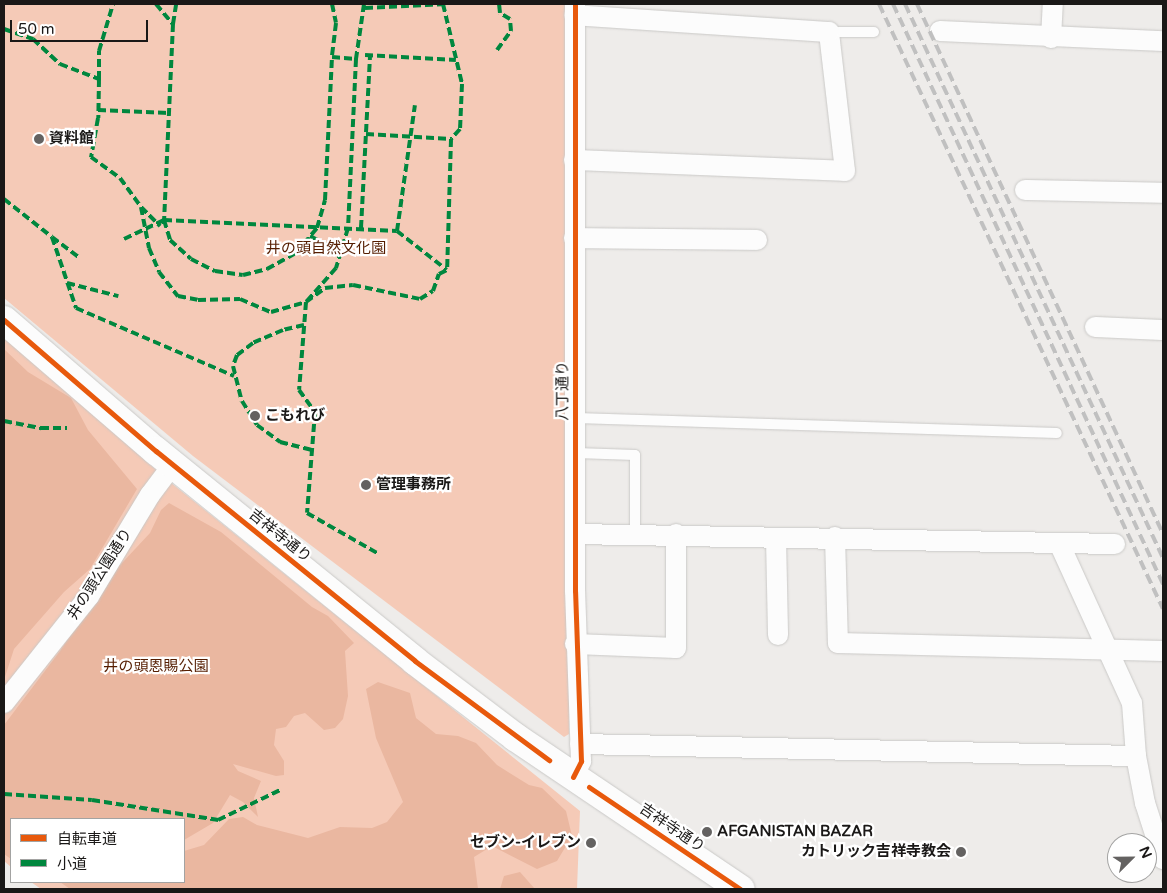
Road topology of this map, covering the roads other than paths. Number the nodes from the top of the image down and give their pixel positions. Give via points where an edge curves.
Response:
1 (1053, 4) edge
2 (575, 9) edge
3 (940, 31) dead end
4 (829, 32) junction
5 (874, 32) dead end
6 (1050, 38) junction
7 (1163, 41) edge
8 (574, 160) junction
9 (1025, 190) dead end
10 (1163, 193) edge
11 (574, 238) junction
12 (757, 240) dead end
13 (4, 320) edge
14 (1095, 327) dead end
15 (1163, 330) edge
16 (576, 418) junction
17 (1056, 433) dead end
18 (576, 453) junction
19 (173, 464) junction
20 (635, 533) junction
21 (575, 534) junction
22 (676, 534) junction
23 (835, 537) junction
24 (776, 538) junction
25 (1059, 543) junction
26 (1115, 544) dead end
27 (778, 635) dead end
28 (575, 644) junction
29 (1107, 649) junction
30 (1163, 651) edge
31 (4, 703) edge
32 (580, 744) junction
33 (1136, 756) junction
34 (573, 776) junction
35 (1163, 859) edge
36 (740, 889) edge

1 - 6 street
2 - 4 street
2 - 8 street, 八丁通り
3 - 6 street
4 - 5 lane
4 - 8 street via 845,171
6 - 7 street
8 - 11 street, 八丁通り
9 - 10 street
11 - 12 street
11 - 16 street, 八丁通り
13 - 19 main road, 吉祥寺通り
14 - 15 street
16 - 17 lane
16 - 18 street, 八丁通り
18 - 20 lane via 635,455
18 - 21 street, 八丁通り
19 - 31 street, 井の頭公園通り via 150,495 89,596
19 - 34 main road, 吉祥寺通り via 415,662
20 - 21 street
20 - 22 street
21 - 28 street, 八丁通り
22 - 24 street
22 - 28 street via 676,648
23 - 24 street
23 - 25 street
23 - 29 street via 838,642
24 - 27 street
25 - 26 street
25 - 29 street
28 - 32 street, 八丁通り
29 - 30 street
29 - 33 street via 1132,703
32 - 33 street
32 - 34 street, 八丁通り via 581,761
33 - 35 street via 1145,802
34 - 36 main road, 吉祥寺通り

